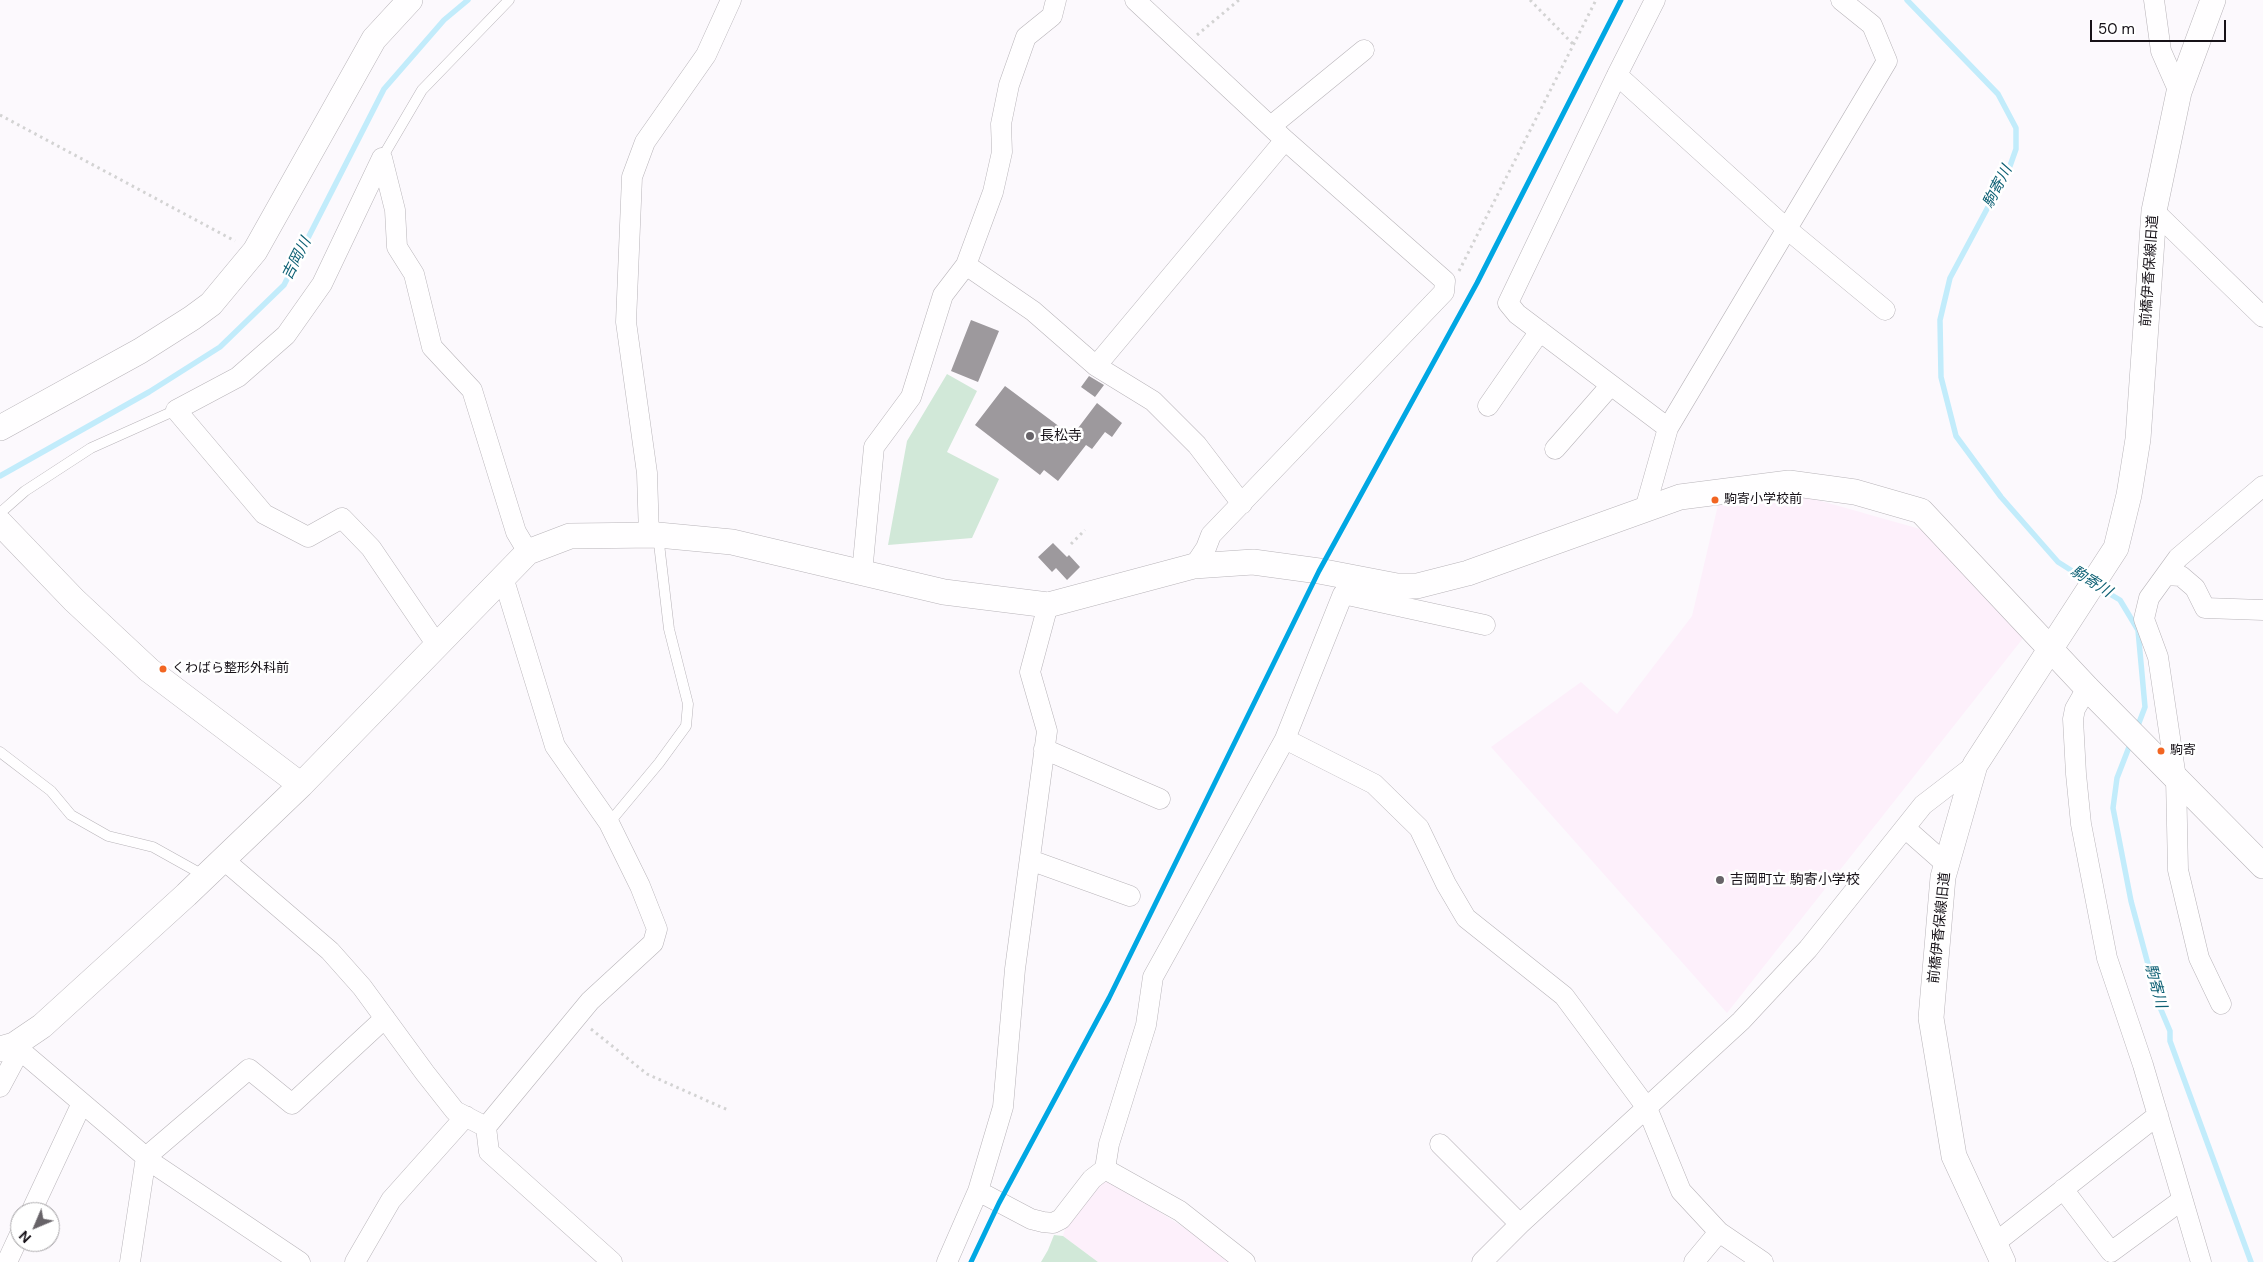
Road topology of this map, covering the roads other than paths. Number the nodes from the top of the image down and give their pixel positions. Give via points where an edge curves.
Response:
1 (410, 0) edge
2 (509, 0) edge
3 (731, 0) edge
4 (1056, 0) edge
5 (1136, 0) edge
6 (1656, 0) edge
7 (1841, 0) edge
8 (2154, 0) edge
9 (2213, 0) edge
10 (1364, 50) dead end
11 (1616, 75) junction
12 (2179, 92) junction
13 (1271, 126) junction
14 (1285, 140) junction
15 (382, 158) junction
16 (2154, 211) junction
17 (1787, 229) junction
18 (966, 265) junction
19 (1885, 310) dead end
20 (2263, 317) edge
21 (1540, 331) junction
22 (1096, 366) junction
23 (1611, 385) junction
24 (1488, 406) dead end
25 (176, 410) junction
26 (0, 428) edge
27 (1668, 428) junction
28 (1555, 449) dead end
29 (2263, 486) edge
30 (1242, 504) junction
31 (1645, 509) junction
32 (0, 512) edge
33 (0, 524) edge
34 (654, 536) junction
35 (528, 552) junction
36 (1194, 566) junction
37 (862, 573) junction
38 (2166, 575) junction
39 (504, 577) junction
40 (1414, 598) junction
41 (1048, 605) junction
42 (2263, 610) edge
43 (1485, 625) dead end
44 (437, 645) junction
45 (2052, 650) junction
46 (2087, 688) junction
47 (1285, 739) junction
48 (1044, 749) junction
49 (0, 752) edge
50 (1975, 765) junction
51 (2176, 778) junction
52 (300, 785) junction
53 (1160, 799) dead end
54 (609, 823) junction
55 (1905, 828) junction
56 (1030, 860) junction
57 (1947, 865) junction
58 (2263, 866) edge
59 (215, 868) junction
60 (1130, 896) dead end
61 (2221, 1004) dead end
62 (385, 1018) junction
63 (7, 1047) edge
64 (0, 1087) edge
65 (82, 1103) junction
66 (1648, 1108) junction
67 (2158, 1115) junction
68 (466, 1116) junction
69 (486, 1127) junction
70 (1440, 1144) dead end
71 (146, 1157) junction
72 (1104, 1169) junction
73 (978, 1190) junction
74 (2063, 1190) junction
75 (2182, 1200) junction
76 (36, 1202) edge
77 (1520, 1224) junction
78 (1719, 1232) junction
79 (1999, 1253) edge
80 (130, 1262) edge
81 (300, 1262) edge
82 (355, 1262) edge
83 (612, 1262) edge
84 (947, 1262) edge
85 (1245, 1262) edge
86 (1482, 1262) edge
87 (1694, 1262) edge
88 (1763, 1262) edge
89 (2201, 1262) edge

1 - 26 street via 374,39 255,252 211,304 140,351
2 - 15 lane via 422,90
3 - 34 street via 706,55 645,142 632,177 626,322
4 - 18 street via 1052,16 1026,37 1009,85 1001,124 1002,152 994,192
5 - 13 street
6 - 11 street
7 - 17 street via 1872,24 1887,61
8 - 12 street via 2161,50
9 - 12 street, 前橋伊香保線旧道
10 - 13 street
11 - 17 street
11 - 21 street via 1508,304
12 - 16 street, 前橋伊香保線旧道
13 - 14 street
14 - 22 street
14 - 30 street via 1445,281 1444,292
15 - 25 street via 322,284 286,335 238,377
15 - 35 street via 396,210 397,247 414,274 432,347 472,390 516,532
16 - 20 street
16 - 45 street, 前橋伊香保線旧道 via 2138,439 2130,494 2116,548
17 - 19 street
17 - 27 street
18 - 22 street via 1033,311
18 - 37 street via 943,295 911,397 874,447
21 - 23 street
21 - 24 street
22 - 30 street via 1153,400 1197,445
23 - 27 street
23 - 28 street
25 - 32 lane via 91,448 25,491
25 - 44 street via 264,514 308,537 342,518 371,548
27 - 31 street
29 - 38 street via 2178,558
30 - 36 street via 1211,535
31 - 40 street via 1468,573
31 - 45 street via 1680,497 1789,483 1855,492 1921,511
33 - 52 street via 149,670
34 - 35 street via 570,536
34 - 37 street via 732,542
34 - 54 lane via 669,629 688,704 686,726
35 - 39 street
36 - 40 street via 1253,562 1319,571 1398,586
36 - 41 street
37 - 41 street via 944,592
38 - 42 street via 2181,576 2195,588 2205,608
38 - 51 street via 2149,598 2144,619 2158,657
39 - 44 street
39 - 54 street via 555,746
40 - 43 street
40 - 47 street via 1343,594
41 - 48 street via 1030,672 1047,731
44 - 52 street
45 - 46 street
45 - 50 street, 前橋伊香保線旧道
46 - 51 street
46 - 67 street via 2073,719 2081,824 2107,958
47 - 66 street via 1374,784 1420,828 1466,918 1564,996
47 - 72 street via 1152,976 1146,1025
48 - 53 street
48 - 56 street
49 - 59 lane via 51,791 71,815 108,836
50 - 55 street via 1923,805
50 - 57 street, 前橋伊香保線旧道
51 - 58 street
51 - 61 street via 2178,870 2199,958
52 - 59 street
54 - 69 street via 657,929 653,943 590,1001
55 - 57 street
55 - 66 street via 1808,949 1741,1021
56 - 60 street
56 - 73 street via 1015,969 1003,1107
57 - 79 street, 前橋伊香保線旧道 via 1943,877 1931,1018 1954,1156
59 - 62 street via 330,951
59 - 63 street via 42,1026
62 - 68 street via 449,1103
62 - 71 street via 292,1104 249,1069
63 - 64 street via 15,1059
63 - 65 street
65 - 71 street
65 - 76 street
66 - 77 street
66 - 78 street via 1681,1191
67 - 74 street
67 - 75 street
68 - 69 street
68 - 82 street via 391,1200
69 - 83 street via 489,1152
70 - 77 street
71 - 80 street
71 - 81 street
72 - 73 street via 1092,1179 1061,1219 1053,1222 1031,1218
72 - 85 street via 1180,1211
73 - 84 street
74 - 75 street via 2111,1252
74 - 79 street
75 - 89 street
77 - 86 street
78 - 87 street
78 - 88 street

